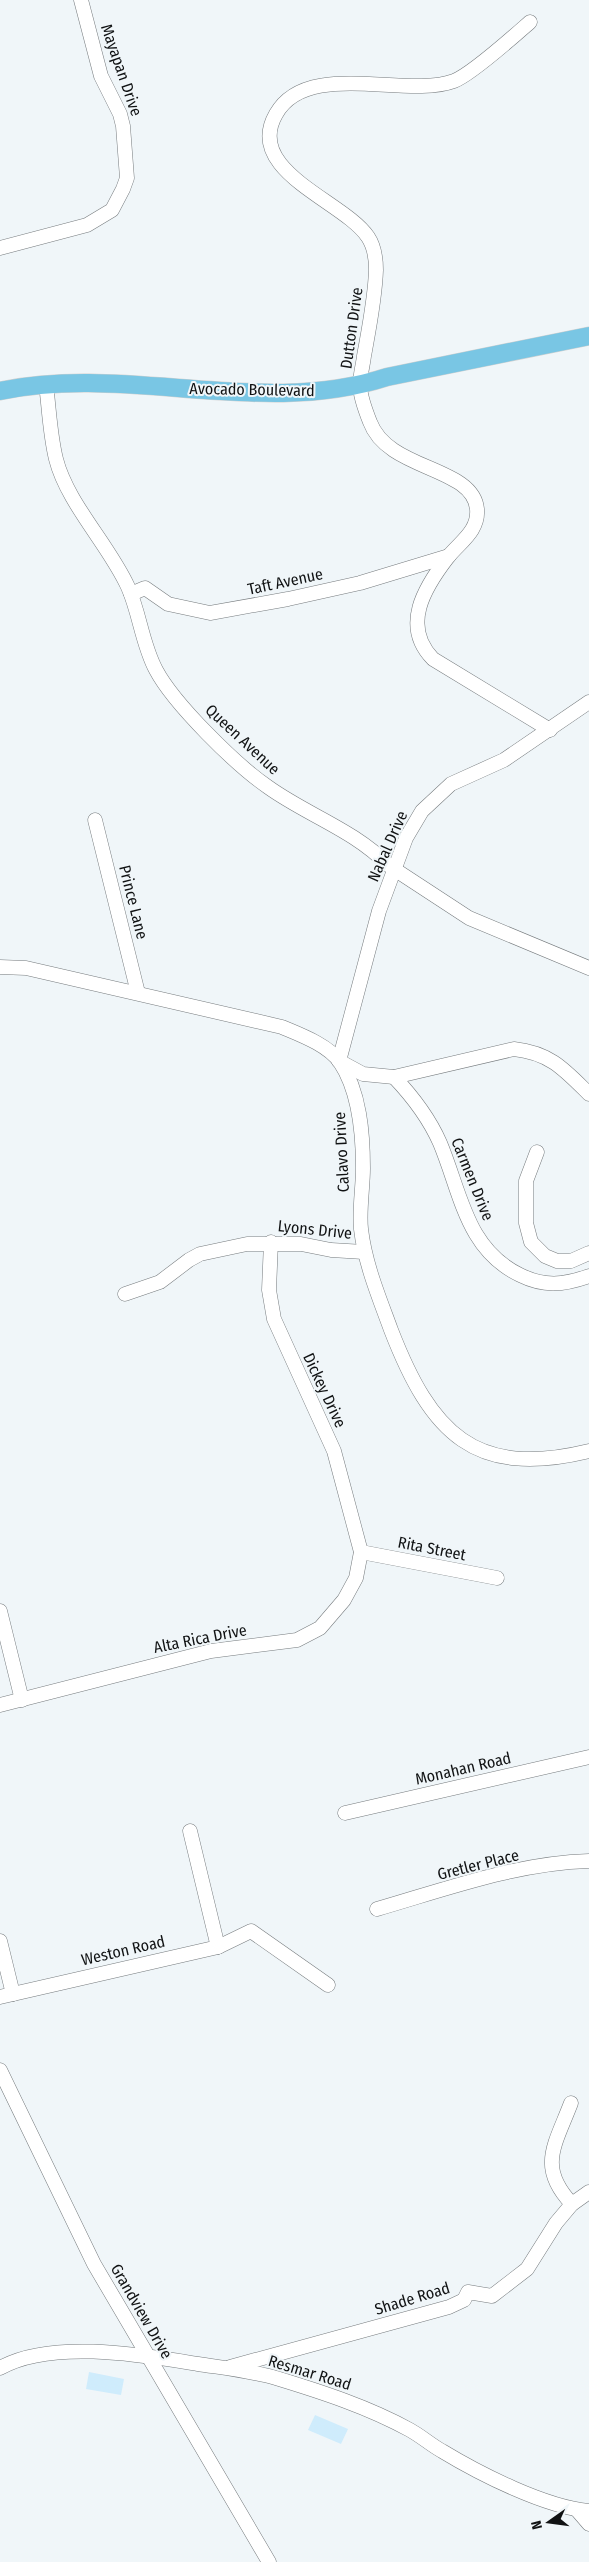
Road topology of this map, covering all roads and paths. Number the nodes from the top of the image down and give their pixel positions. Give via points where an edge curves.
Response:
1 (81, 0) edge
2 (530, 22) dead end
3 (0, 248) edge
4 (589, 336) edge
5 (46, 384) junction
6 (360, 386) junction
7 (0, 391) edge
8 (449, 556) junction
9 (131, 594) junction
10 (589, 702) edge
11 (550, 730) junction
12 (95, 820) dead end
13 (393, 868) junction
14 (0, 967) edge
15 (589, 968) edge
16 (138, 993) junction
17 (339, 1061) junction
18 (394, 1078) junction
19 (589, 1094) edge
20 (536, 1152) dead end
21 (271, 1242) junction
22 (364, 1252) junction
23 (589, 1253) edge
24 (589, 1276) edge
25 (125, 1294) dead end
26 (589, 1451) edge
27 (360, 1552) junction
28 (497, 1578) dead end
29 (0, 1611) edge
30 (22, 1700) junction
31 (0, 1706) edge
32 (589, 1757) edge
33 (345, 1813) dead end
34 (190, 1831) dead end
35 (589, 1861) edge
36 (377, 1909) dead end
37 (0, 1941) edge
38 (218, 1947) junction
39 (328, 1985) dead end
40 (6, 1996) edge
41 (0, 2070) edge
42 (571, 2103) dead end
43 (589, 2192) edge
44 (572, 2204) junction
45 (148, 2356) junction
46 (0, 2368) edge
47 (226, 2368) junction
48 (583, 2510) edge
49 (589, 2524) edge
50 (269, 2562) edge

1 - 3 street, Mayapan Drive via 102,76 123,126 126,178 123,189 112,210 93,222
2 - 6 street, Dutton Drive via 456,80 424,86 353,84 313,87 287,101 273,120 271,144 282,166 359,226 371,241 375,285
4 - 6 main road, Avocado Boulevard via 387,377
5 - 6 main road, Avocado Boulevard via 116,384 272,393
5 - 7 main road, Avocado Boulevard
5 - 9 street, Queen Avenue via 56,459 67,486
6 - 8 street, Dutton Drive via 371,425 387,447 460,483 473,497 477,509 476,522 465,540
8 - 9 street, Taft Avenue via 360,583 288,600 210,613 168,604 145,588
8 - 11 street, Dutton Drive via 418,608 416,630 422,646 433,659
9 - 13 street, Queen Avenue via 156,670 171,693 204,729 268,788 340,829
10 - 11 street, Nabal Drive
11 - 13 street, Nabal Drive via 504,760 451,784 422,811
12 - 16 street, Prince Lane
13 - 15 street, Queen Avenue via 469,918
13 - 17 street, Nabal Drive
14 - 16 street via 26,968
16 - 17 street via 282,1028 301,1035
17 - 18 street via 363,1074
17 - 22 street, Calavo Drive via 359,1117
18 - 19 street via 514,1049 544,1056 561,1066
18 - 24 street, Carmen Drive via 410,1094 430,1124 440,1142 468,1220 481,1244 501,1266 544,1284 569,1284
20 - 23 street via 526,1181 526,1223 531,1242 545,1256 557,1261 571,1261
21 - 22 street, Lyons Drive
21 - 25 street, Lyons Drive via 200,1254 160,1282
21 - 27 street, Dickey Drive via 269,1290 274,1320 334,1451
22 - 26 street, Calavo Drive via 399,1351 432,1412 446,1428 481,1451 502,1458 546,1460
27 - 28 street, Rita Street
27 - 30 street, Alta Rica Drive via 356,1578 344,1600 320,1628 305,1637 289,1642 211,1651
29 - 30 street
30 - 31 street, Alta Rica Drive
32 - 33 street, Monahan Road
34 - 38 street
35 - 36 street, Gretler Place via 560,1862 510,1873
37 - 40 street
38 - 39 street, Weston Road via 251,1931
38 - 40 street, Weston Road
41 - 45 street, Grandview Drive via 94,2264
42 - 44 street via 553,2151 552,2169 559,2190
43 - 44 street, Shade Road
44 - 47 street, Shade Road via 527,2269 492,2296 468,2292 464,2300 449,2308
45 - 46 street, Resmar Road via 91,2352 40,2355
45 - 47 street, Resmar Road
45 - 50 street, Grandview Drive
47 - 48 street, Resmar Road via 274,2378 347,2401 411,2430 489,2476 548,2501
48 - 49 street

